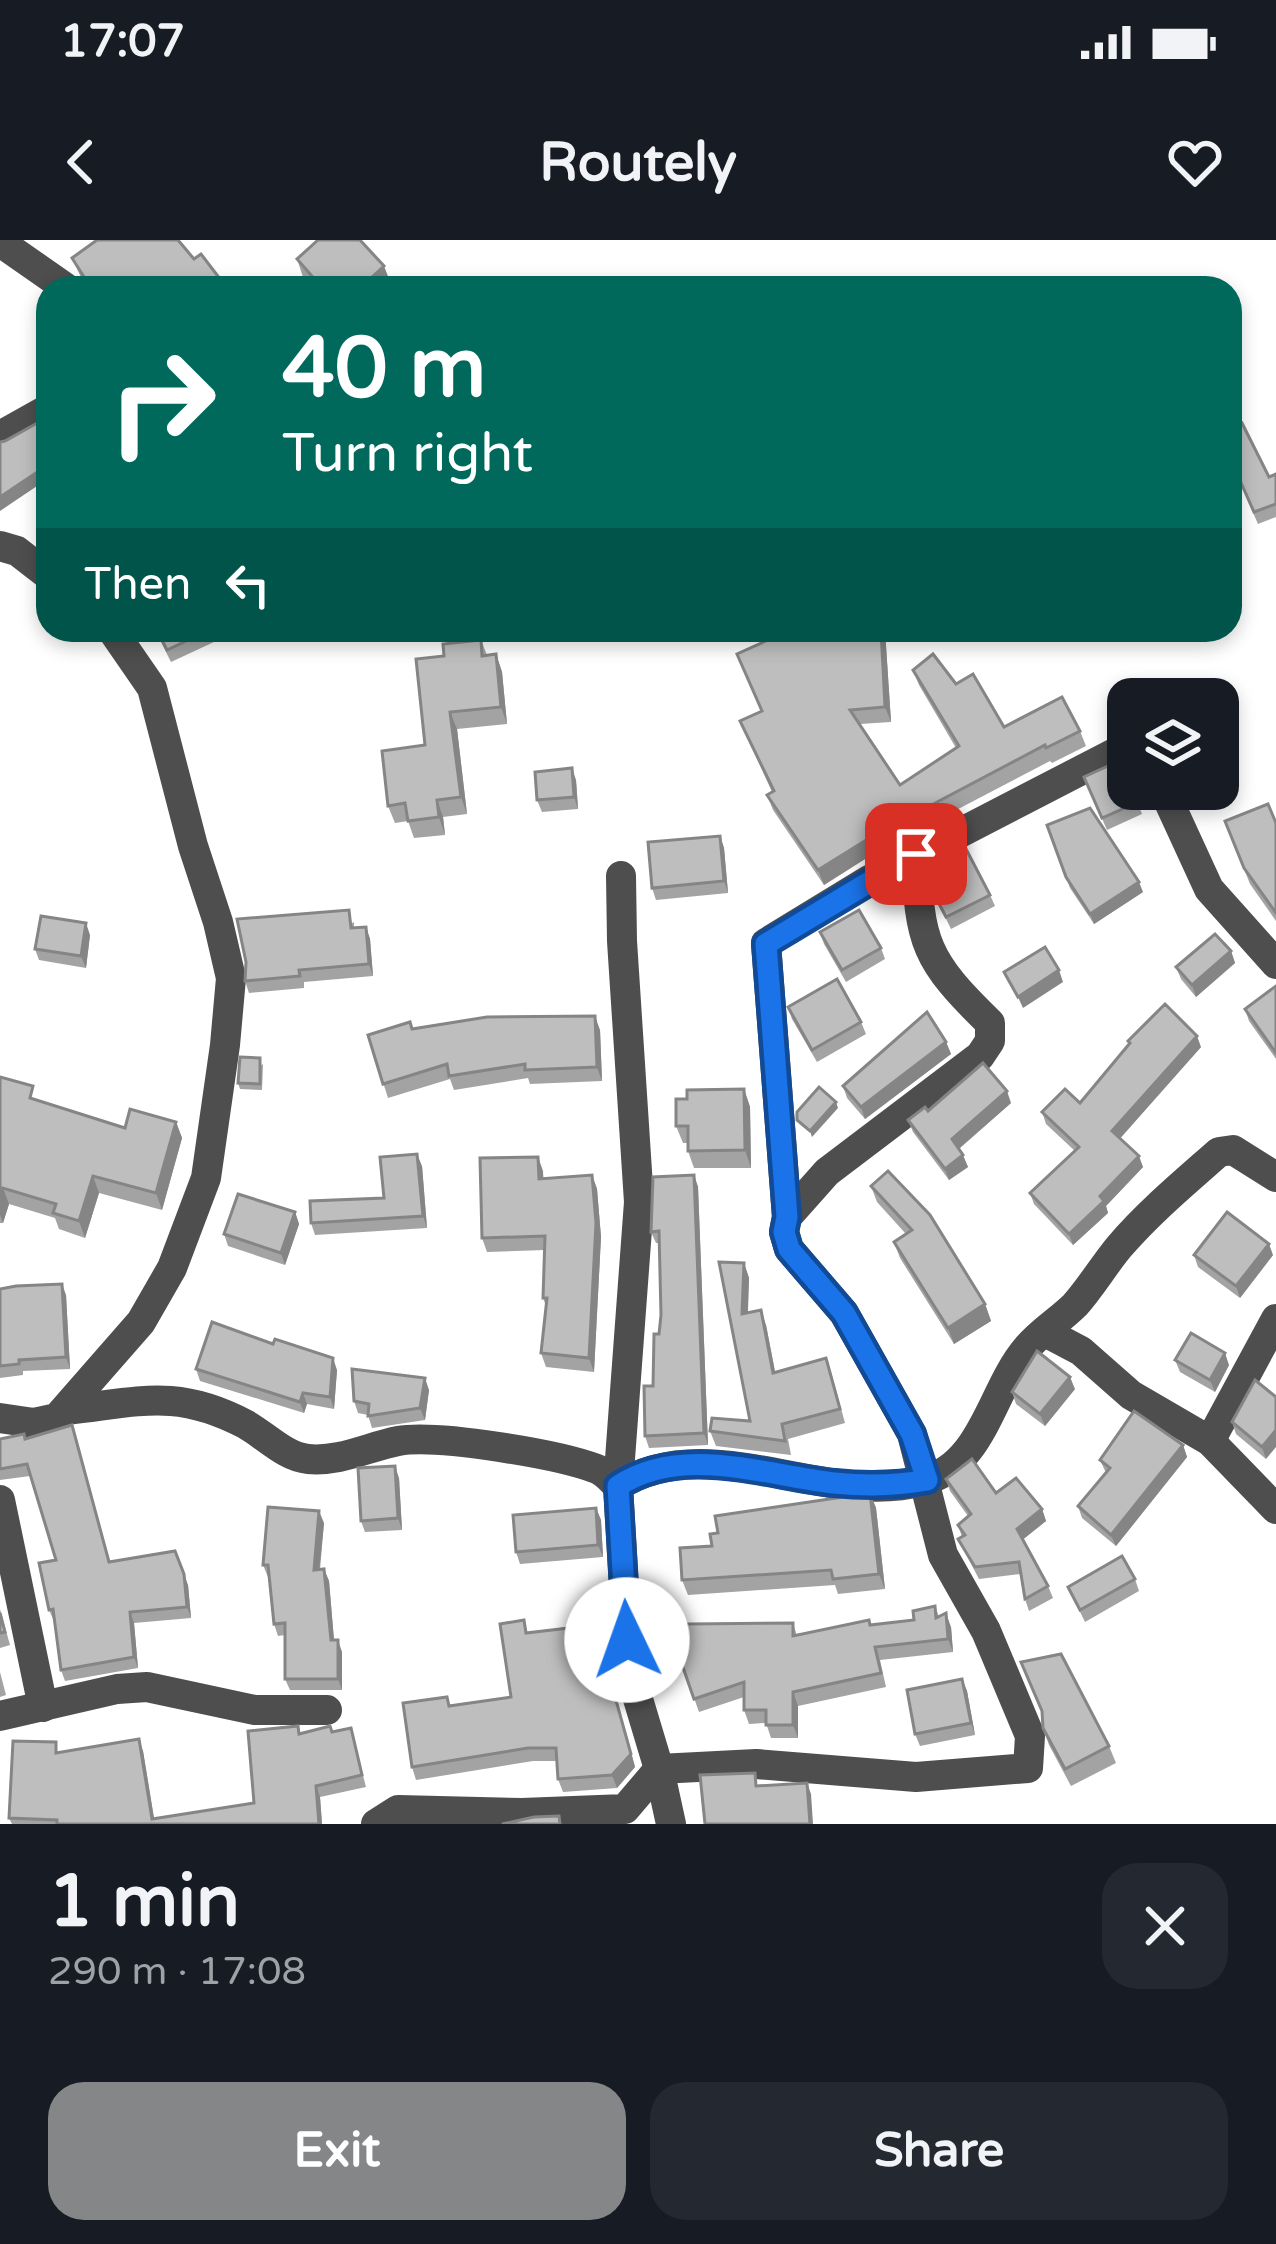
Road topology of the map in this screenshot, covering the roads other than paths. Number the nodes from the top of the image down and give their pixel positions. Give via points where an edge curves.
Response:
1 (0, 242) edge
2 (54, 276) edge
3 (36, 416) edge
4 (0, 436) edge
5 (0, 546) edge
6 (36, 565) edge
7 (120, 642) edge
8 (1107, 757) edge
9 (1173, 810) edge
10 (916, 854) junction
11 (621, 876) dead end
12 (1276, 964) edge
13 (1276, 1177) edge
14 (787, 1217) junction
15 (1276, 1319) edge
16 (1045, 1331) junction
17 (67, 1410) junction
18 (0, 1418) edge
19 (1210, 1441) junction
20 (927, 1480) junction
21 (618, 1486) junction
22 (0, 1500) edge
23 (1276, 1509) edge
24 (43, 1707) junction
25 (327, 1710) dead end
26 (0, 1717) edge
27 (659, 1769) junction
28 (376, 1824) edge
29 (671, 1824) edge

1 - 2 street
3 - 4 street
5 - 6 street
7 - 17 street via 152,688 231,978 206,1178 186,1232 141,1322
8 - 10 street
9 - 12 street via 1209,889
10 - 14 street via 766,944
10 - 14 street via 926,945 947,982 989,1023 990,1041 827,1172
11 - 21 street via 639,1202
13 - 16 street via 1233,1150 1219,1152 1120,1245
14 - 20 street via 789,1249 844,1313 912,1434
15 - 19 street
16 - 19 street
16 - 20 street via 1006,1379 974,1443
17 - 18 street via 34,1423
17 - 21 street via 174,1398 248,1426 297,1458 329,1460 424,1439 601,1469
19 - 23 street
20 - 21 street via 835,1483 694,1462 638,1473
20 - 27 street via 943,1556 986,1631 1030,1736 1028,1768 916,1777 757,1764
21 - 27 street via 628,1669
22 - 24 street
24 - 25 street via 148,1687 255,1710
24 - 26 street
27 - 28 street via 625,1809 398,1810
27 - 29 street

